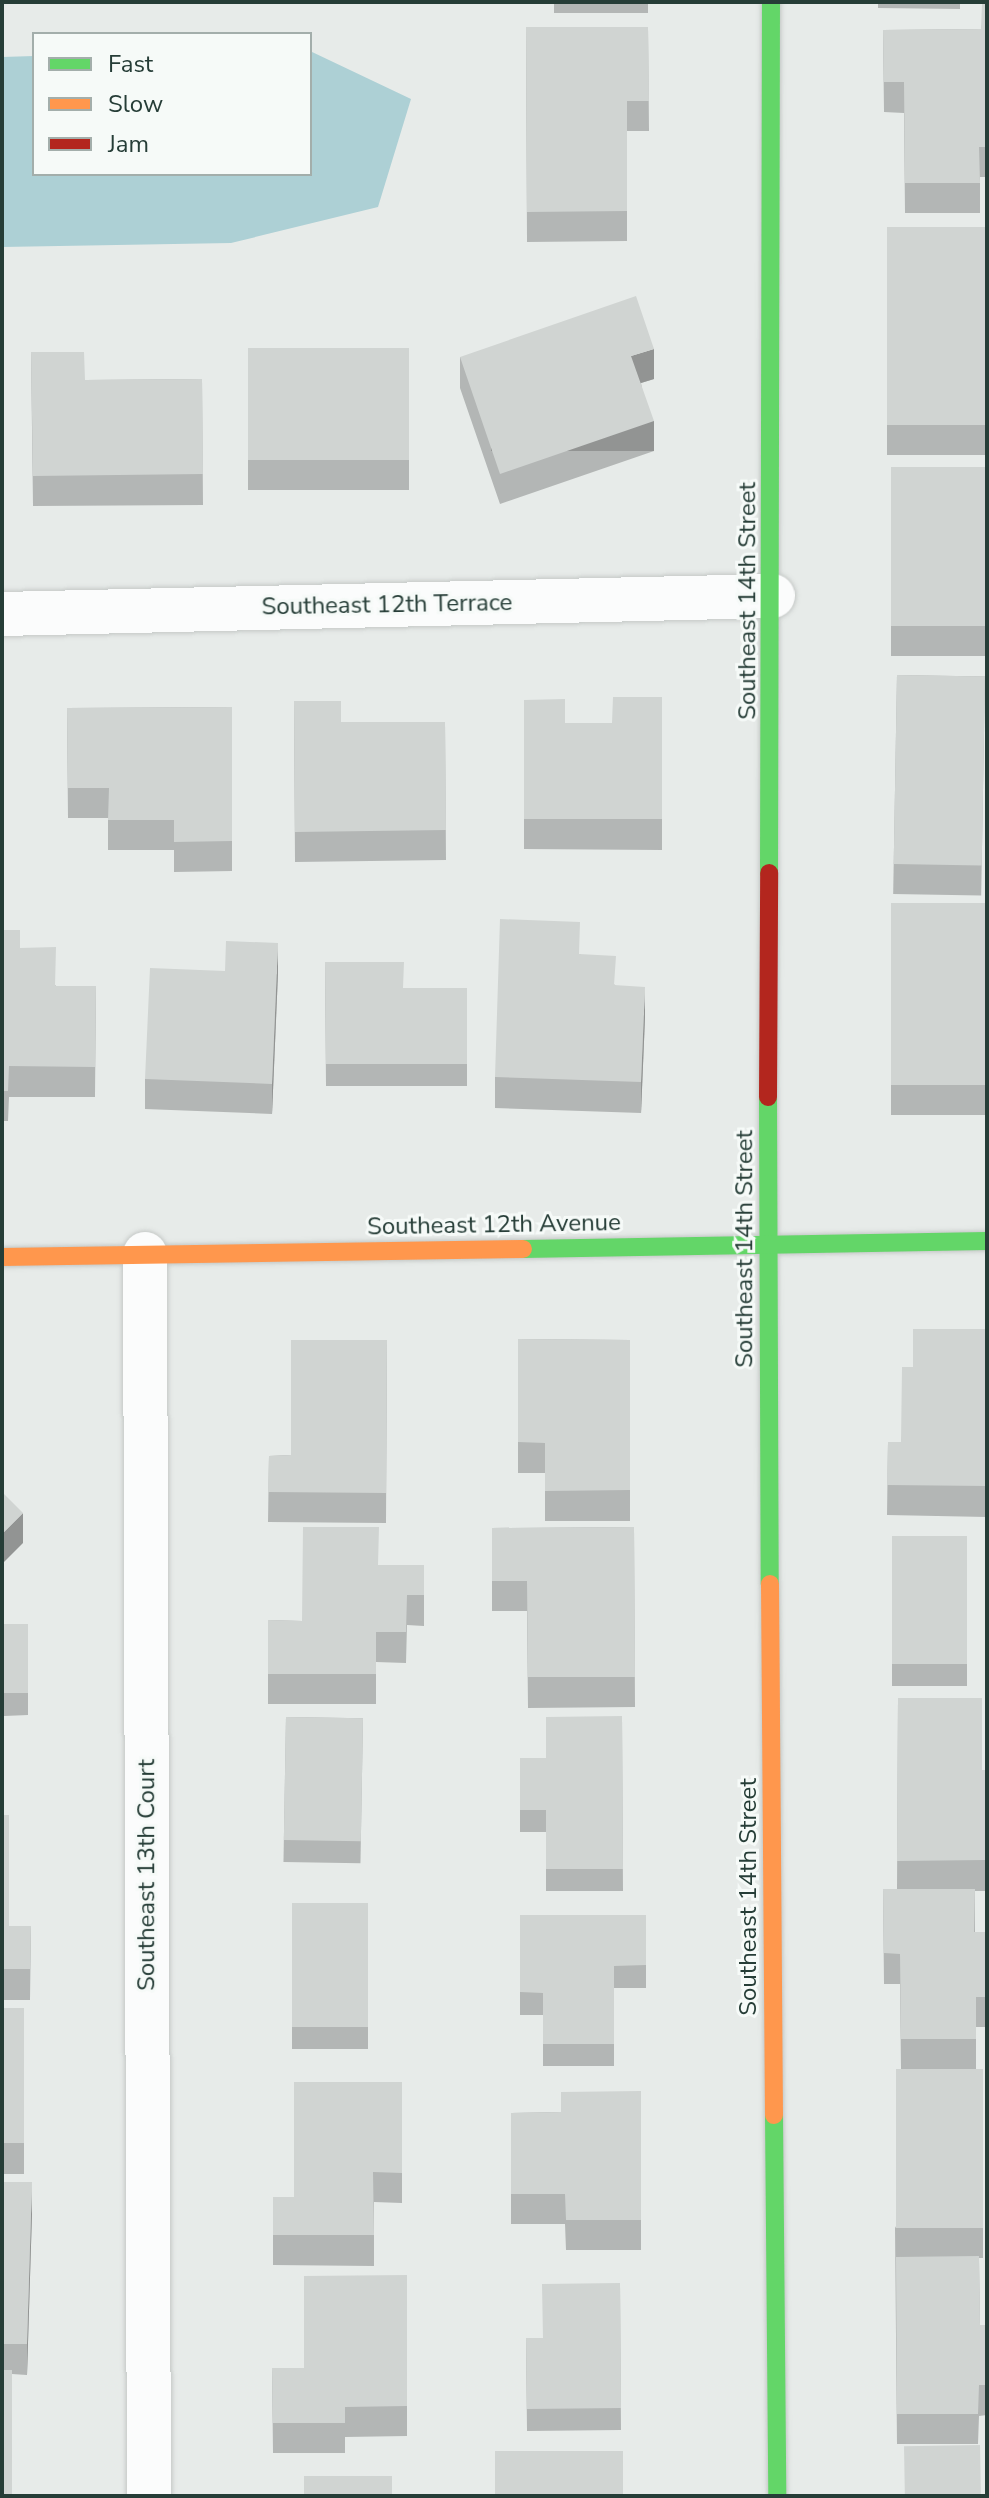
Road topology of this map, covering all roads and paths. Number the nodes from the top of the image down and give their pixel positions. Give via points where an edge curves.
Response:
1 (771, 2) edge
2 (773, 596) junction
3 (2, 614) edge
4 (987, 1241) edge
5 (768, 1245) junction
6 (145, 1254) junction
7 (2, 1257) edge
8 (149, 2496) edge
9 (777, 2496) edge

1 - 2 street, Southeast 14th Street
2 - 3 street, Southeast 12th Terrace
2 - 5 street, Southeast 14th Street
4 - 5 street, Southeast 12th Avenue
5 - 6 street, Southeast 12th Avenue
5 - 9 street, Southeast 14th Street
6 - 7 street, Southeast 12th Avenue
6 - 8 street, Southeast 13th Court

